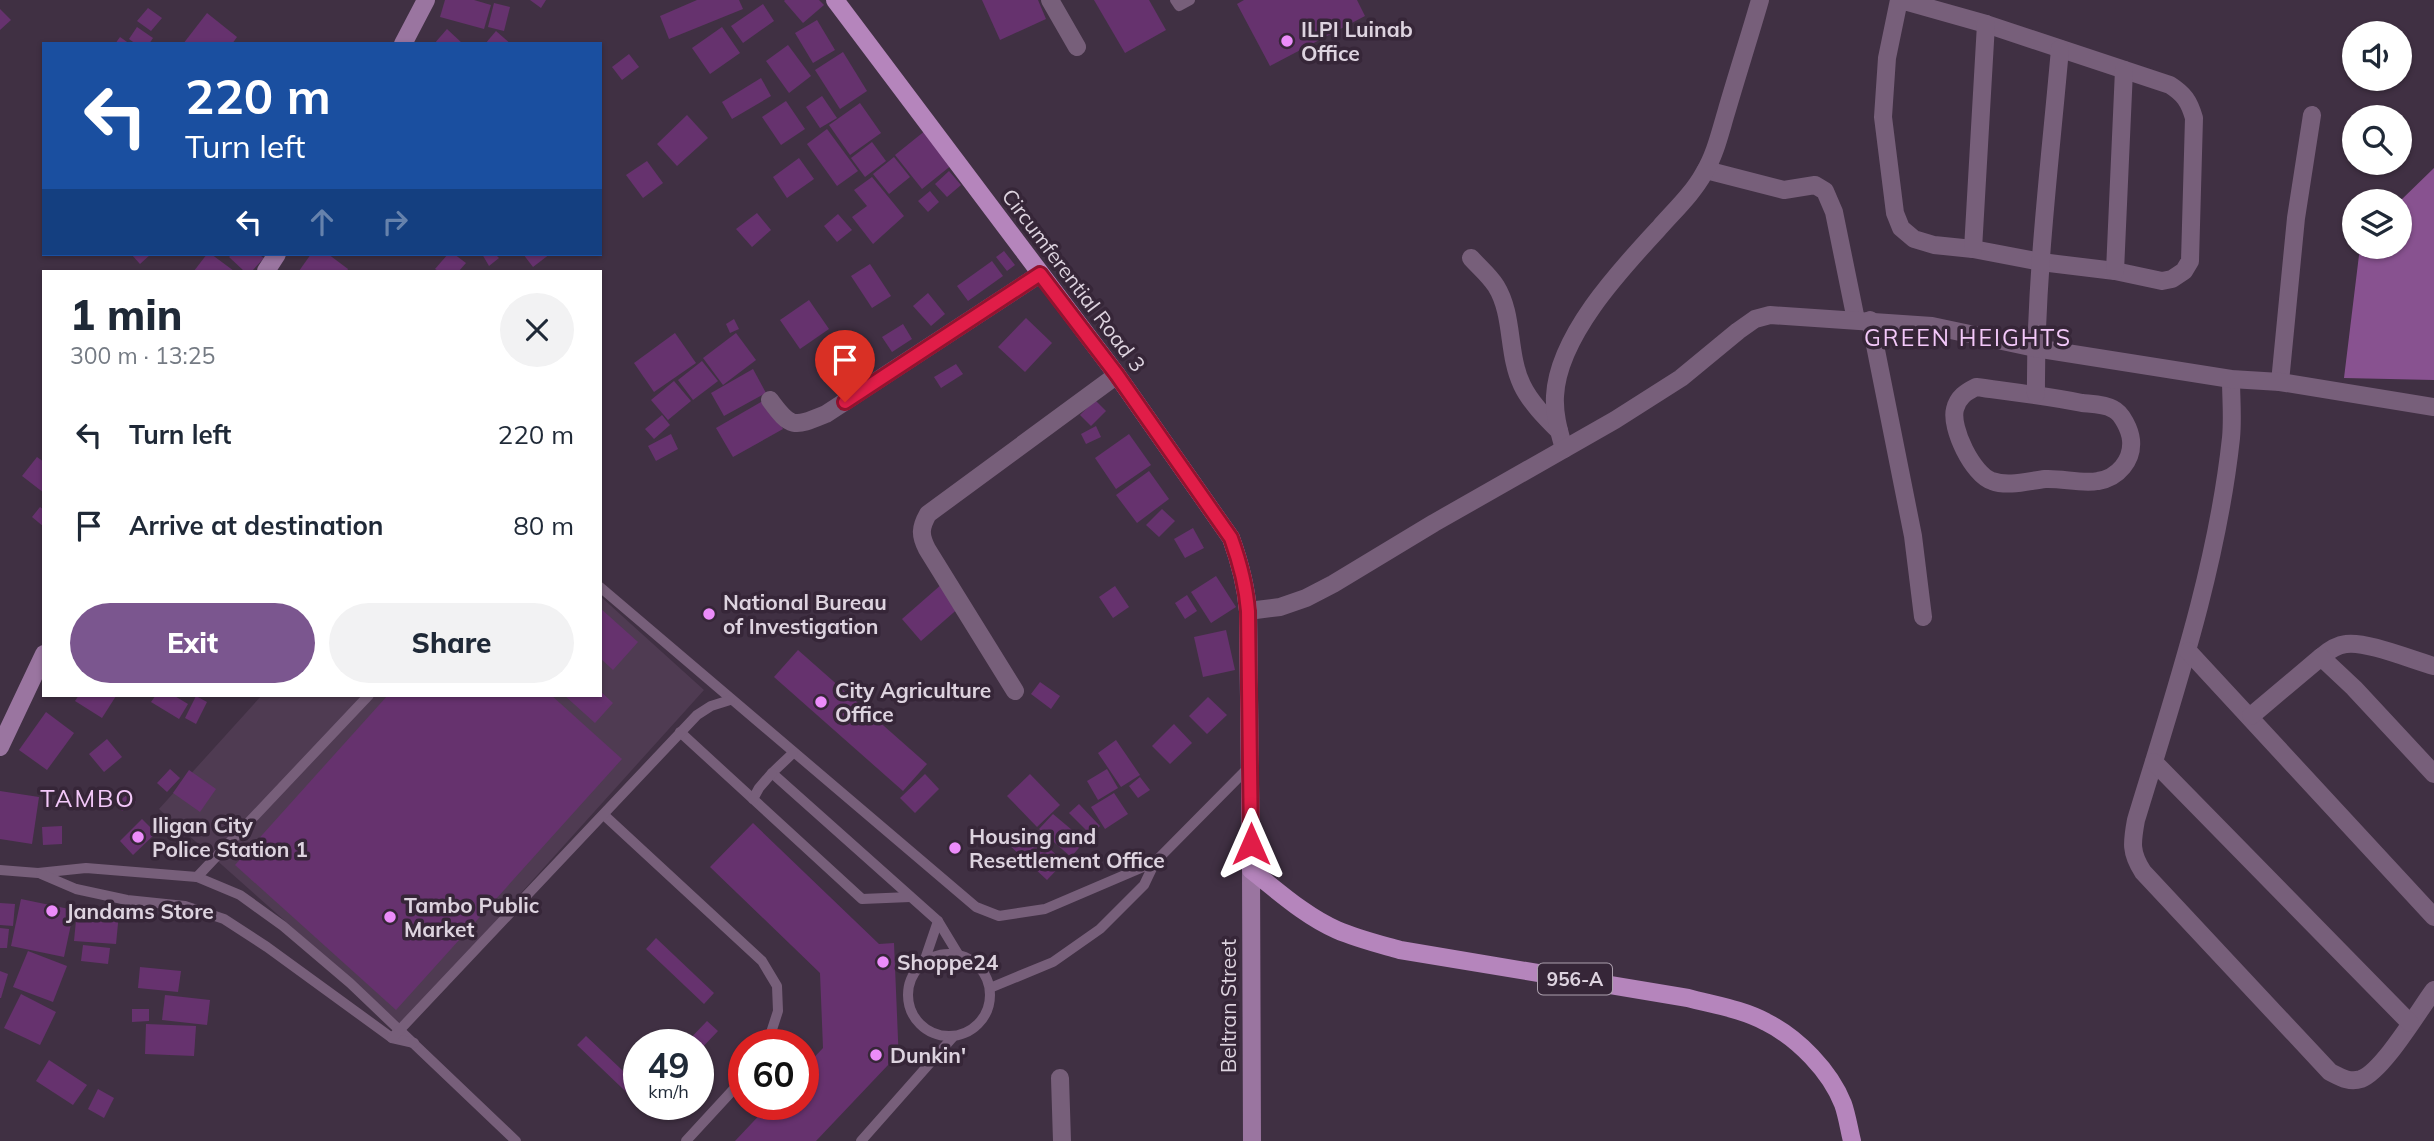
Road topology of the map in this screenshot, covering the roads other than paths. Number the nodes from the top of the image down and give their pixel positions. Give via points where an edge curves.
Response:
1 (426, 0) edge
2 (835, 0) edge
3 (1050, 0) edge
4 (1175, 0) edge
5 (1190, 0) edge
6 (1760, 0) edge
7 (1900, 0) edge
8 (1986, 24) junction
9 (404, 42) edge
10 (1077, 47) dead end
11 (2060, 49) junction
12 (2124, 70) junction
13 (2312, 115) dead end
14 (1706, 170) junction
15 (1973, 249) junction
16 (1471, 258) dead end
17 (2041, 262) junction
18 (2115, 271) junction
19 (1040, 274) junction
20 (1863, 320) junction
21 (2035, 348) junction
22 (1117, 375) junction
23 (2231, 379) junction
24 (2280, 382) junction
25 (2036, 394) junction
26 (770, 400) dead end
27 (2434, 407) edge
28 (1559, 431) junction
29 (1564, 449) junction
30 (602, 589) edge
31 (1248, 611) junction
32 (1923, 617) dead end
33 (2188, 651) junction
34 (42, 657) edge
35 (2321, 657) junction
36 (2434, 666) edge
37 (1015, 691) dead end
38 (367, 697) edge
39 (730, 700) junction
40 (2250, 716) junction
41 (680, 732) junction
42 (0, 747) edge
43 (793, 753) junction
44 (2154, 762) junction
45 (1251, 765) junction
46 (772, 774) junction
47 (2434, 774) edge
48 (753, 799) junction
49 (604, 816) junction
50 (1155, 862) junction
51 (0, 870) edge
52 (1251, 870) junction
53 (38, 873) junction
54 (197, 877) junction
55 (910, 897) junction
56 (2434, 918) edge
57 (938, 921) junction
58 (958, 954) junction
59 (924, 962) junction
60 (990, 988) junction
61 (2434, 990) edge
62 (2410, 1023) junction
63 (772, 1029) edge
64 (402, 1030) junction
65 (953, 1037) junction
66 (392, 1038) junction
67 (415, 1043) junction
68 (1060, 1078) dead end
69 (728, 1096) edge
70 (516, 1141) edge
71 (687, 1141) edge
72 (861, 1141) edge
73 (1062, 1141) edge
74 (1252, 1141) edge
75 (1852, 1141) edge

1 - 9 street
2 - 19 main road, Circumferential Road 3
3 - 10 street
4 - 5 lane via 1179,6
6 - 14 street
7 - 8 street
7 - 15 street via 1887,58 1882,117 1895,213 1901,228 1914,239
8 - 11 street
8 - 15 street
11 - 12 street
11 - 17 street
12 - 18 street
12 - 18 street via 2170,85 2190,102 2194,118 2190,261 2184,271 2162,281
13 - 24 street via 2296,218
14 - 20 street via 1784,190 1815,185 1825,191
14 - 28 street via 1684,201 1615,276 1583,321 1557,382
15 - 17 street
16 - 28 street via 1503,300 1522,386
17 - 18 street
17 - 21 street
19 - 22 main road, Circumferential Road 3
19 - 26 street via 826,414 793,424
20 - 21 street via 1932,326
20 - 29 street via 1770,315 1755,319 1681,377
20 - 32 street via 1913,536
21 - 23 street
21 - 25 street
22 - 31 main road, Circumferential Road 3 via 1231,538
22 - 37 street via 928,514 920,527 927,549
23 - 24 street
23 - 33 street via 2231,435 2223,498
24 - 27 street
25 - 25 street via 2114,409 2131,440 2128,463 2099,481 1990,481 1976,469 1956,429 1957,401 1976,387
28 - 29 street
29 - 31 street via 1306,598
30 - 39 lane
31 - 45 main road, Circumferential Road 3
33 - 40 street
33 - 44 street
34 - 42 street
35 - 36 street via 2346,644
35 - 40 street
35 - 47 street
38 - 54 lane
39 - 41 lane via 697,715
39 - 43 lane
40 - 56 street
41 - 48 lane
41 - 49 lane
43 - 46 lane
43 - 50 lane via 976,907 999,916 1045,909
44 - 62 street
44 - 62 street via 2136,820 2134,858 2330,1072 2347,1080 2361,1079 2378,1068
45 - 50 lane
45 - 52 main road, Circumferential Road 3
46 - 48 lane
46 - 55 lane
48 - 55 lane via 862,899
49 - 63 lane via 762,961 777,986 778,1012
49 - 64 lane
50 - 60 lane via 1144,885 1100,929 1053,962
51 - 53 lane
52 - 74 street, Beltran Street
52 - 75 main road, 956-A via 1308,914 1364,940 1688,998 1766,1022 1790,1038 1830,1080 1843,1105
53 - 54 lane via 86,868
53 - 66 lane via 76,889 185,906 224,919
54 - 64 lane via 240,895 283,926
55 - 57 lane
57 - 58 lane
57 - 59 lane
58 - 59 lane via 940,954
58 - 60 lane via 973,961
59 - 65 lane via 909,984 910,1010 928,1031
60 - 65 lane via 990,1002 978,1025
61 - 62 street
64 - 66 lane
64 - 67 lane
65 - 72 lane
66 - 67 lane
67 - 70 lane
68 - 73 street
69 - 71 lane

